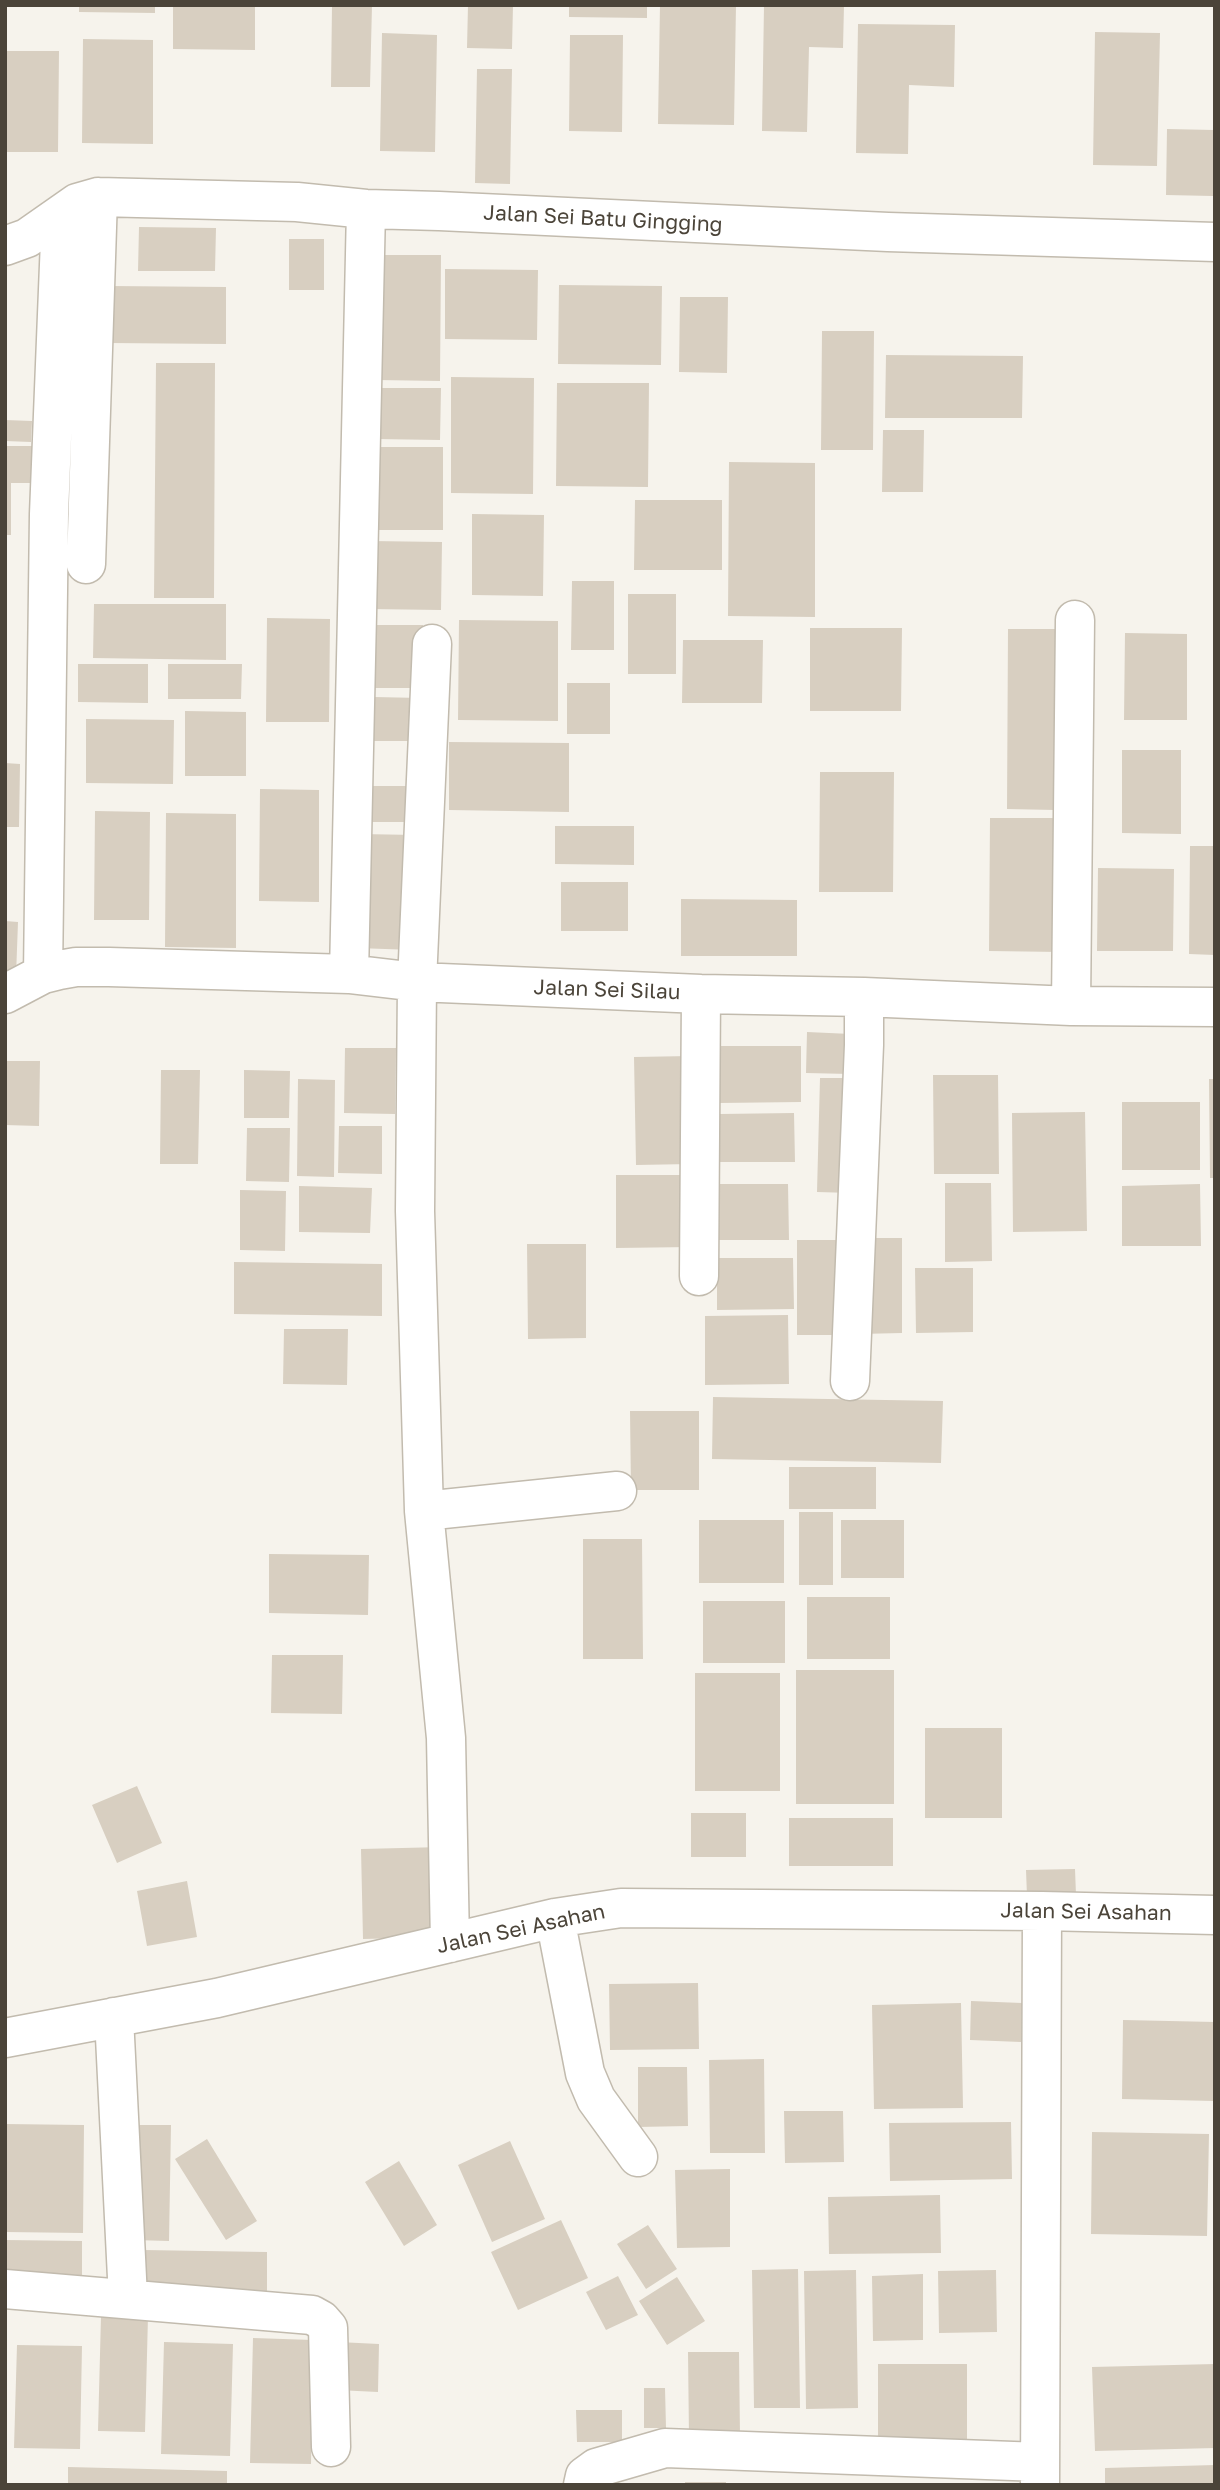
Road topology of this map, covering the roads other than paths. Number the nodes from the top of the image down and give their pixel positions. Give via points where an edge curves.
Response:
1 (98, 197) junction
2 (366, 209) junction
3 (61, 215) junction
4 (1215, 242) edge
5 (5, 246) edge
6 (86, 564) dead end
7 (1075, 620) dead end
8 (432, 644) dead end
9 (43, 974) junction
10 (349, 974) junction
11 (417, 982) junction
12 (5, 994) edge
13 (701, 994) junction
14 (864, 997) junction
15 (1071, 1006) junction
16 (1215, 1007) edge
17 (699, 1276) dead end
18 (849, 1381) dead end
19 (617, 1491) dead end
20 (424, 1511) junction
21 (1042, 1911) junction
22 (1215, 1914) edge
23 (555, 1918) junction
24 (450, 1943) junction
25 (114, 2017) junction
26 (5, 2038) edge
27 (638, 2157) dead end
28 (5, 2289) edge
29 (128, 2298) junction
30 (331, 2447) dead end
31 (1040, 2474) edge
32 (583, 2485) edge

1 - 2 street, Jalan Sei Batu Gingging via 297,202
1 - 3 street, Jalan Sei Batu Gingging via 77,203
1 - 6 street
2 - 4 street, Jalan Sei Batu Gingging
2 - 10 street
3 - 5 street, Jalan Sei Batu Gingging via 27,238
3 - 9 street via 49,514
7 - 15 street
8 - 11 street
9 - 10 street, Jalan Sei Silau via 76,967
9 - 12 street, Jalan Sei Silau
10 - 11 street, Jalan Sei Silau
11 - 13 street, Jalan Sei Silau
11 - 20 street via 415,1211
13 - 14 street, Jalan Sei Silau
13 - 17 street
14 - 15 street, Jalan Sei Silau
14 - 18 street
15 - 16 street, Jalan Sei Silau
19 - 20 street
20 - 24 street via 446,1738
21 - 22 street, Jalan Sei Asahan
21 - 23 street, Jalan Sei Asahan via 621,1908
21 - 31 street
23 - 24 street, Jalan Sei Asahan
23 - 27 street via 586,2073 596,2099
24 - 25 street, Jalan Sei Asahan via 217,1998
25 - 26 street, Jalan Sei Asahan
25 - 29 street
28 - 29 street
29 - 30 street via 312,2315 321,2320 327,2328
31 - 32 street via 664,2448 596,2468

